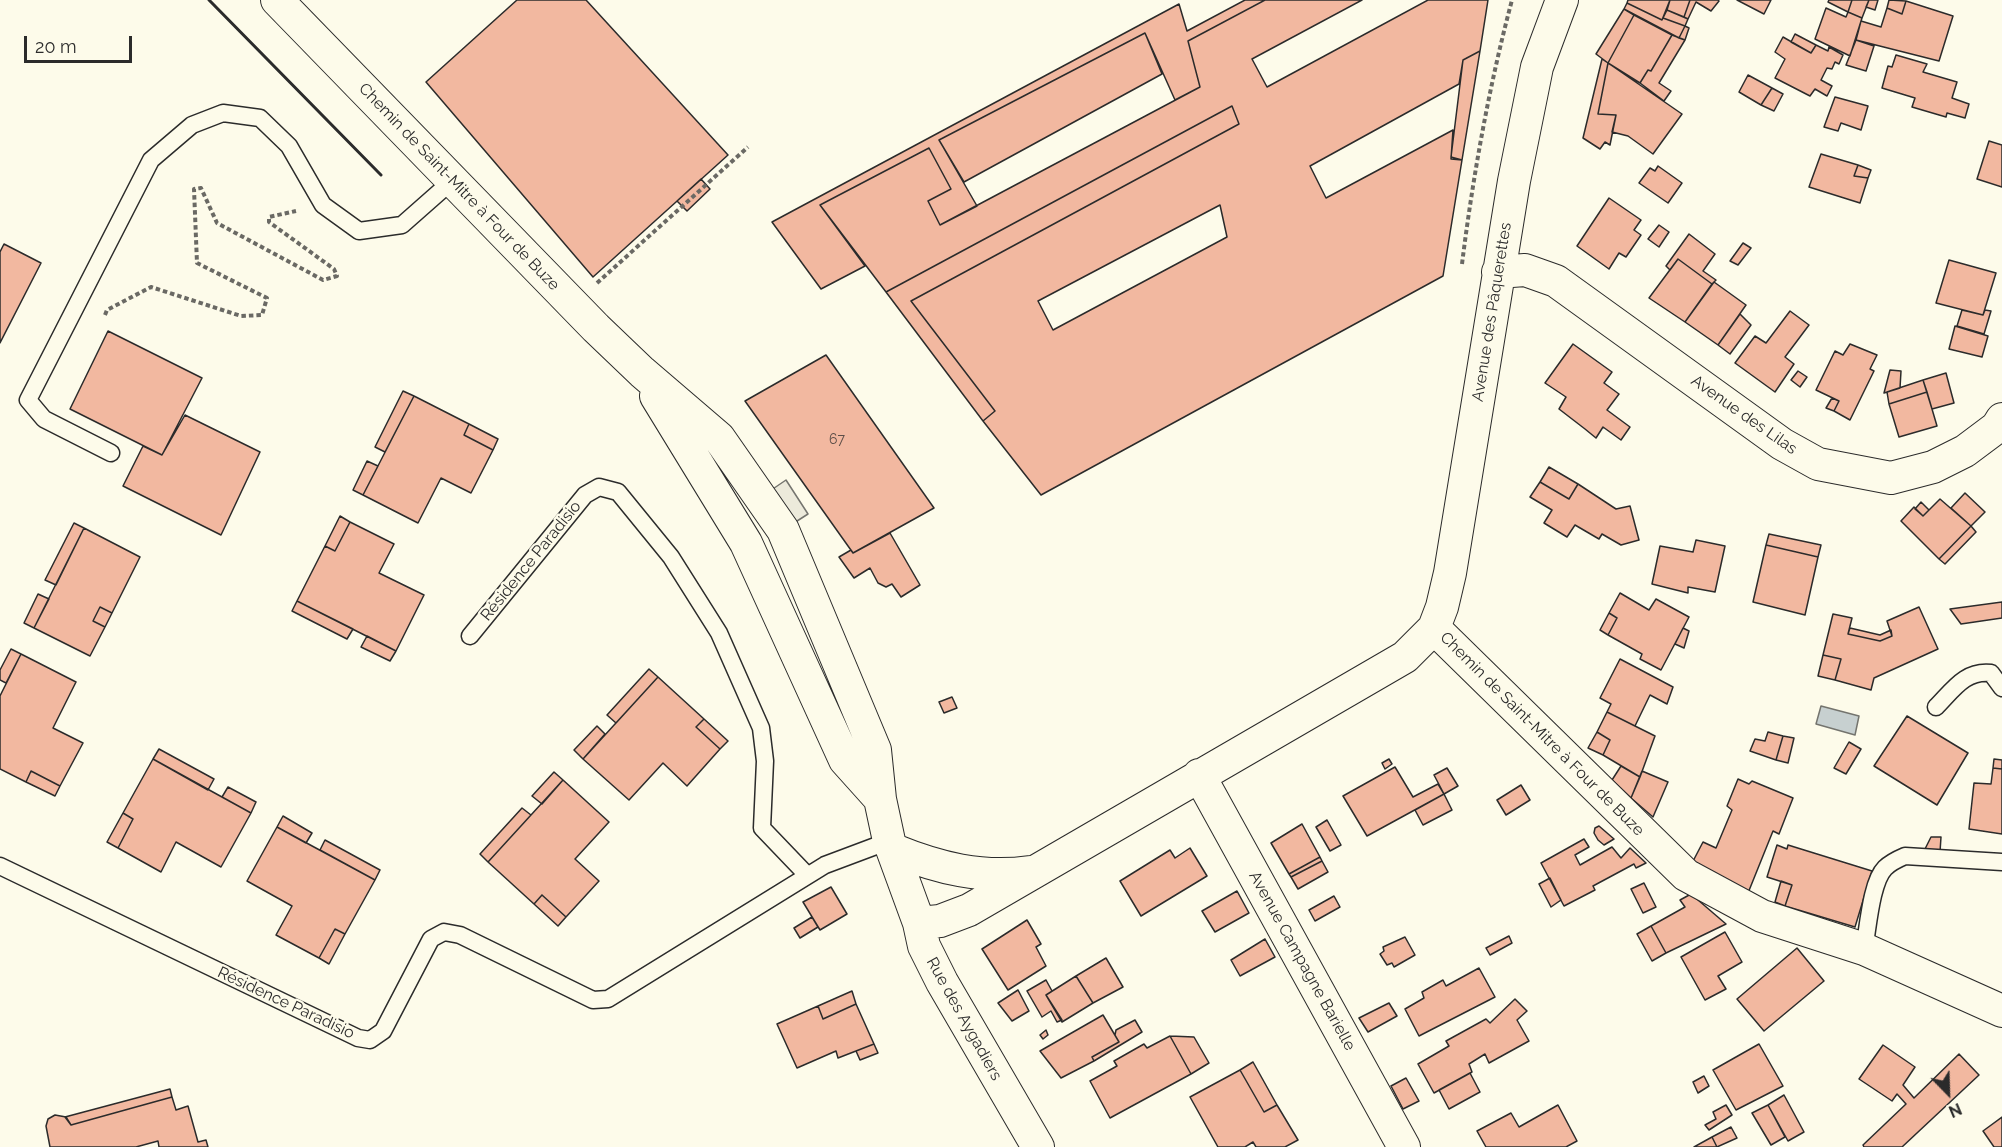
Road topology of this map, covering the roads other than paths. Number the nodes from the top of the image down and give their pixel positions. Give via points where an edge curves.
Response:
1 (1562, 0) edge
2 (291, 5) edge
3 (453, 180) junction
4 (1498, 272) junction
5 (2002, 419) edge
6 (111, 453) dead end
7 (1434, 628) junction
8 (470, 636) dead end
9 (2002, 688) edge
10 (1936, 707) dead end
11 (1199, 775) junction
12 (892, 846) junction
13 (2002, 862) edge
14 (0, 866) edge
15 (1036, 871) junction
16 (807, 875) junction
17 (919, 923) junction
18 (1864, 949) junction
19 (2002, 1011) edge
20 (1038, 1147) edge
21 (1404, 1147) edge

1 - 4 street, Avenue des Pâquerettes via 1537,67
2 - 3 street, Chemin de Saint-Mitre à Four de Buze
3 - 6 lane via 402,225 359,231 323,205 289,146 260,118 223,113 192,125 152,160 28,400 44,419
3 - 12 street, Chemin de Saint-Mitre à Four de Buze via 642,372 746,543 845,760 880,799
4 - 5 street, Avenue des Lilas via 1525,270 1556,281 1782,444 1818,464 1891,478 1933,467 1965,451
4 - 7 street, Avenue des Pâquerettes via 1450,573
7 - 11 street, Chemin de Saint-Mitre à Four de Buze via 1405,657
7 - 18 street, Chemin de Saint-Mitre à Four de Buze via 1686,875 1762,916
8 - 16 lane, Résidence Paradisio via 585,495 599,487 618,492 671,557 719,633 761,728 765,761 762,828
9 - 10 lane via 1991,673 1965,676
11 - 15 street, Chemin de Saint-Mitre à Four de Buze
11 - 21 street, Avenue Campagne Barielle
12 - 15 street, Chemin de Saint-Mitre à Four de Buze via 920,861 976,874 1003,876
12 - 16 lane, Résidence Paradisio via 825,865
12 - 17 street, Rue des Aygadiers
13 - 18 lane via 1905,856 1894,861 1883,869 1876,883
14 - 16 lane, Résidence Paradisio via 358,1038 370,1040 383,1031 431,939 444,932 460,935 593,1000 608,999
15 - 17 street, Chemin de Saint-Mitre à Four de Buze via 969,910 940,921
17 - 20 street, Rue des Aygadiers via 924,946 942,982
18 - 19 street, Chemin de Saint-Mitre à Four de Buze

